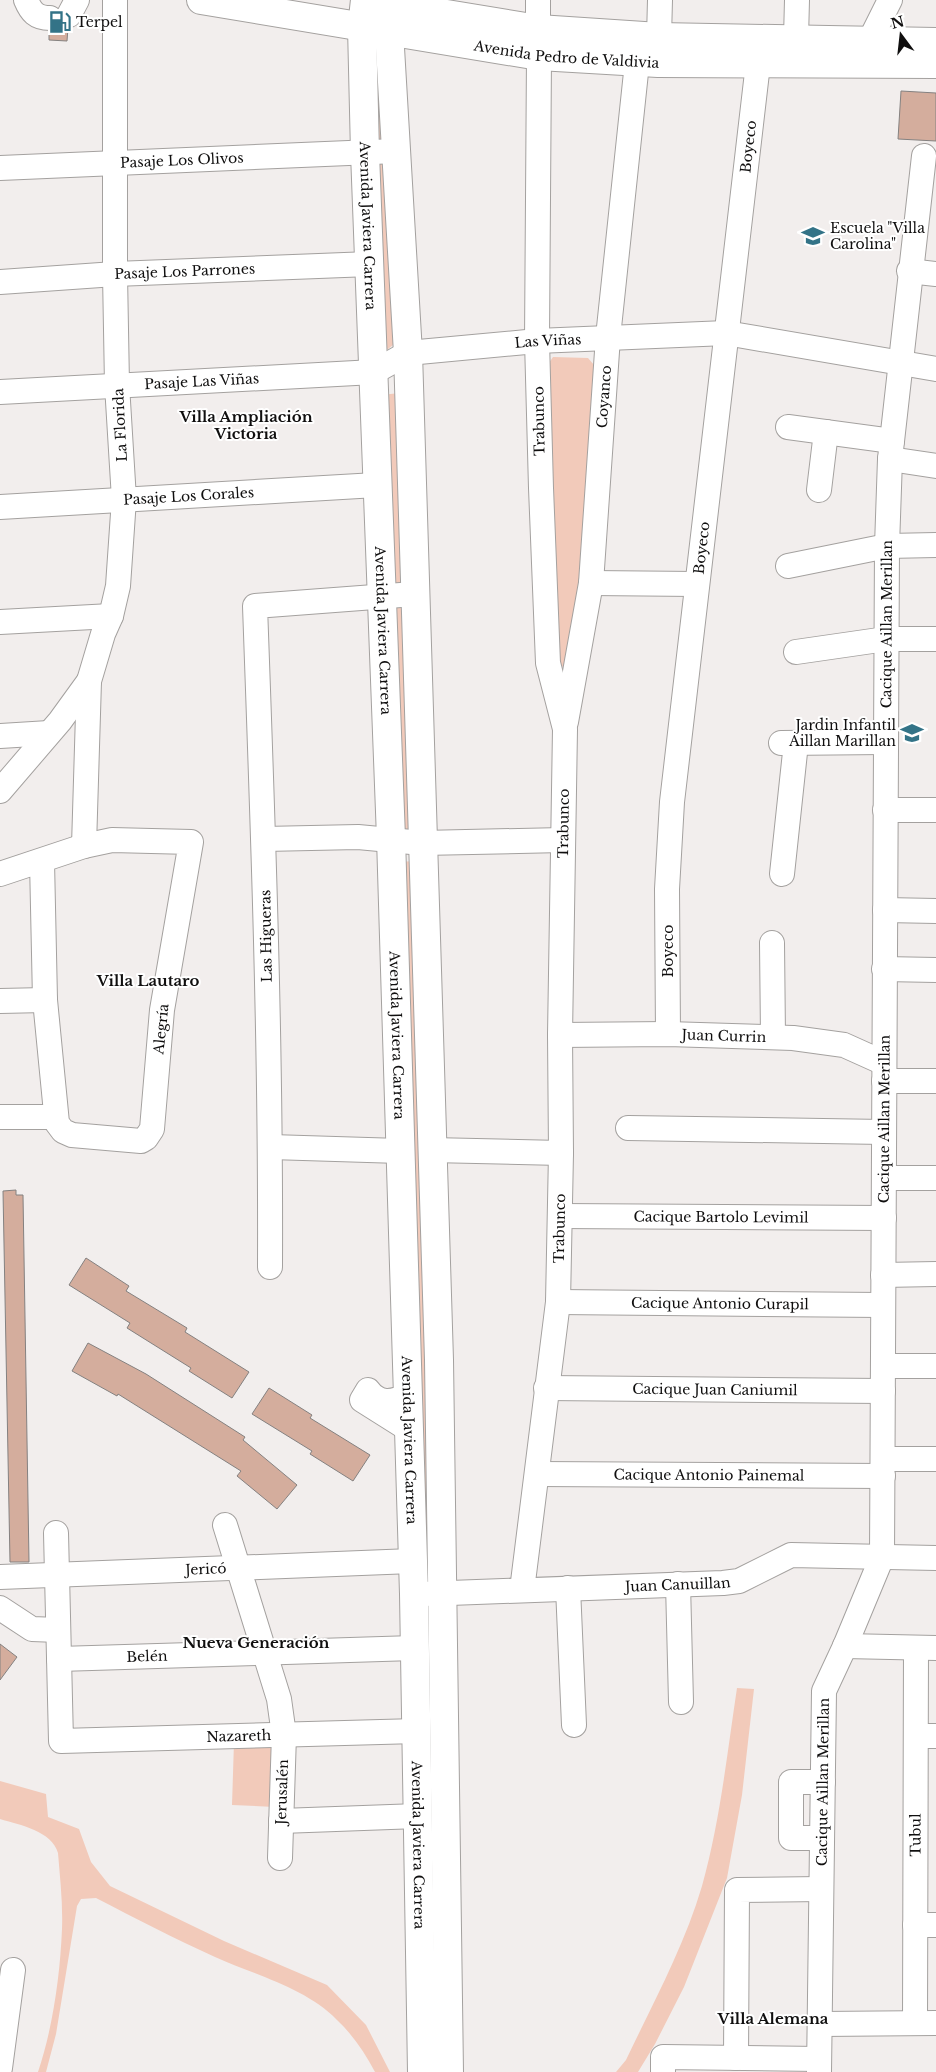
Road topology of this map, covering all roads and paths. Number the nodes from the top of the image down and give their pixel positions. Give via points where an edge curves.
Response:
1 (26, 0) edge
2 (115, 0) edge
3 (201, 0) edge
4 (538, 0) edge
5 (660, 0) edge
6 (797, 0) edge
7 (890, 0) edge
8 (377, 6) edge
9 (65, 11) edge
10 (362, 27) junction
11 (538, 29) junction
12 (659, 37) junction
13 (796, 38) junction
14 (870, 40) junction
15 (936, 42) edge
16 (539, 56) junction
17 (637, 63) junction
18 (758, 64) junction
19 (936, 64) edge
20 (396, 150) junction
21 (366, 153) junction
22 (924, 156) dead end
23 (115, 163) junction
24 (0, 168) edge
25 (928, 188) edge
26 (370, 264) junction
27 (909, 271) junction
28 (115, 274) junction
29 (936, 274) edge
30 (0, 282) edge
31 (726, 333) junction
32 (608, 337) junction
33 (538, 341) junction
34 (408, 353) junction
35 (901, 362) junction
36 (936, 369) edge
37 (374, 372) junction
38 (117, 385) junction
39 (0, 392) edge
40 (788, 427) dead end
41 (826, 432) junction
42 (891, 450) junction
43 (936, 466) edge
44 (376, 485) junction
45 (819, 490) dead end
46 (124, 499) junction
47 (0, 507) edge
48 (936, 545) edge
49 (887, 546) junction
50 (788, 566) dead end
51 (591, 583) junction
52 (696, 584) junction
53 (414, 594) junction
54 (381, 597) junction
55 (111, 616) junction
56 (0, 622) edge
57 (936, 639) edge
58 (886, 640) junction
59 (796, 652) dead end
60 (89, 681) junction
61 (565, 729) junction
62 (50, 733) junction
63 (0, 736) edge
64 (885, 742) junction
65 (0, 791) edge
66 (885, 810) junction
67 (936, 810) edge
68 (391, 838) junction
69 (264, 839) junction
70 (563, 840) junction
71 (422, 843) junction
72 (84, 846) junction
73 (42, 861) junction
74 (0, 874) edge
75 (782, 874) dead end
76 (884, 910) junction
77 (936, 910) edge
78 (772, 943) dead end
79 (884, 969) junction
80 (936, 970) edge
81 (45, 1000) junction
82 (0, 1002) edge
83 (668, 1034) junction
84 (560, 1035) junction
85 (773, 1037) junction
86 (884, 1072) junction
87 (936, 1081) edge
88 (0, 1117) edge
89 (55, 1117) junction
90 (628, 1128) dead end
91 (884, 1132) junction
92 (271, 1147) junction
93 (431, 1150) junction
94 (400, 1151) junction
95 (561, 1153) junction
96 (884, 1178) junction
97 (936, 1178) edge
98 (560, 1216) junction
99 (884, 1218) junction
100 (270, 1267) dead end
101 (883, 1274) junction
102 (936, 1274) edge
103 (558, 1302) junction
104 (883, 1305) junction
105 (883, 1366) junction
106 (936, 1366) edge
107 (546, 1388) junction
108 (883, 1391) junction
109 (408, 1396) junction
110 (408, 1429) junction
111 (936, 1459) edge
112 (883, 1468) junction
113 (537, 1474) junction
114 (225, 1525) dead end
115 (56, 1533) dead end
116 (882, 1557) junction
117 (936, 1558) edge
118 (412, 1561) junction
119 (239, 1567) junction
120 (57, 1575) junction
121 (0, 1577) edge
122 (678, 1584) junction
123 (568, 1588) junction
124 (522, 1590) junction
125 (442, 1593) junction
126 (414, 1594) junction
127 (4, 1618) edge
128 (58, 1630) junction
129 (845, 1646) junction
130 (414, 1648) junction
131 (926, 1648) edge
132 (265, 1653) junction
133 (59, 1659) junction
134 (681, 1702) dead end
135 (574, 1725) dead end
136 (417, 1732) junction
137 (284, 1735) junction
138 (926, 1736) edge
139 (823, 1782) junction
140 (418, 1816) junction
141 (281, 1821) junction
142 (926, 1835) edge
143 (822, 1838) junction
144 (280, 1858) dead end
145 (821, 1889) junction
146 (926, 1925) edge
147 (13, 1970) dead end
148 (4, 2004) edge
149 (926, 2023) edge
150 (820, 2024) junction
151 (736, 2058) junction
152 (663, 2065) edge
153 (819, 2066) edge
154 (0, 2068) edge
155 (422, 2072) edge
156 (449, 2072) edge

1 - 9 street via 32,12 42,18
2 - 23 street, La Florida
3 - 10 main road, Avenida Pedro de Valdivia
4 - 11 street
5 - 12 street
6 - 13 street
7 - 14 street
8 - 10 main road, Avenida Pedro de Valdivia
8 - 11 main road, Avenida Pedro de Valdivia
8 - 16 main road, Avenida Pedro de Valdivia
8 - 20 main road, Avenida Javiera Carrera
10 - 21 main road, Avenida Javiera Carrera
11 - 12 main road, Avenida Pedro de Valdivia
12 - 13 main road, Avenida Pedro de Valdivia
13 - 14 main road, Avenida Pedro de Valdivia
14 - 15 main road, Avenida Pedro de Valdivia
16 - 17 main road, Avenida Pedro de Valdivia
16 - 33 street, Trabunco
17 - 18 main road, Avenida Pedro de Valdivia
17 - 32 street, Coyanco
18 - 19 main road, Avenida Pedro de Valdivia
18 - 31 street, Boyeco
20 - 21 street, Pasaje Los Olivos
20 - 34 main road, Avenida Javiera Carrera
21 - 23 street, Pasaje Los Olivos
21 - 26 main road, Avenida Javiera Carrera
22 - 25 street, Cacique Aillan Merillan
23 - 24 street, Pasaje Los Olivos
23 - 28 street, La Florida
25 - 27 street, Cacique Aillan Merillan
26 - 28 street, Pasaje Los Parrones
26 - 37 main road, Avenida Javiera Carrera
27 - 29 street
27 - 35 street, Cacique Aillan Merillan
28 - 30 street, Pasaje Los Parrones
28 - 38 street, La Florida
31 - 32 street, Las Viñas
31 - 35 street, Las Viñas
31 - 52 street, Boyeco
32 - 33 street, Las Viñas
32 - 51 street, Coyanco
33 - 34 street, Las Viñas
33 - 61 street, Trabunco via 548,663
34 - 37 street, Las Viñas
34 - 53 main road, Avenida Javiera Carrera
35 - 36 street, Las Viñas
35 - 42 street, Cacique Aillan Merillan
37 - 38 street, Pasaje Las Viñas
37 - 44 main road, Avenida Javiera Carrera
38 - 39 street, Pasaje Las Viñas
38 - 46 street, La Florida
40 - 41 street
41 - 42 street
41 - 45 street
42 - 43 street
42 - 49 street, Cacique Aillan Merillan
44 - 46 street, Pasaje Los Corales
44 - 54 main road, Avenida Javiera Carrera
46 - 47 street, Pasaje Los Corales
46 - 55 street, La Florida via 118,586
48 - 49 street
49 - 50 street
49 - 58 street, Cacique Aillan Merillan
51 - 52 street
51 - 61 street, Coyanco
52 - 83 street, Boyeco via 672,802 667,889
53 - 54 street
53 - 71 main road, Avenida Javiera Carrera
54 - 68 main road, Avenida Javiera Carrera
54 - 69 street, Las Higueras via 255,606
55 - 56 street
55 - 60 street, La Florida
57 - 58 street
58 - 59 street
58 - 64 street, Cacique Aillan Merillan
60 - 62 street
60 - 72 street, La Florida
61 - 70 street, Trabunco
62 - 63 street
62 - 65 street
64 - 66 street, Cacique Aillan Merillan
64 - 75 street via 788,743
66 - 67 street
66 - 76 street, Cacique Aillan Merillan
68 - 69 street
68 - 71 street
68 - 94 main road, Avenida Javiera Carrera
69 - 92 street, Las Higueras
70 - 71 street
70 - 84 street, Trabunco
71 - 93 main road, Avenida Javiera Carrera
72 - 73 street
72 - 89 street, Alegría via 112,840 191,842 162,1010 152,1129 146,1138 136,1142 72,1134 60,1128
73 - 74 street
73 - 81 street
76 - 77 street
76 - 79 street, Cacique Aillan Merillan
78 - 85 street
79 - 80 street
79 - 86 street, Cacique Aillan Merillan
81 - 82 street
81 - 89 street
83 - 84 street, Juan Currin
83 - 85 street, Juan Currin
84 - 95 street, Trabunco
85 - 86 street, Juan Currin via 844,1045
86 - 87 street, Juan Currin
86 - 91 street, Cacique Aillan Merillan
88 - 89 street
90 - 91 street
91 - 96 street, Cacique Aillan Merillan
92 - 94 street
92 - 100 street, Las Higueras
93 - 95 street
93 - 125 main road, Avenida Javiera Carrera via 439,1360
94 - 109 main road, Avenida Javiera Carrera
95 - 98 street, Trabunco
96 - 97 street
96 - 99 street, Cacique Aillan Merillan
98 - 99 street, Cacique Bartolo Levimil
98 - 103 street, Trabunco
99 - 101 street, Cacique Aillan Merillan
101 - 102 street
101 - 104 street, Cacique Aillan Merillan
103 - 104 street, Cacique Antonio Curapil
103 - 107 street, Trabunco
104 - 105 street, Cacique Aillan Merillan
105 - 106 street
105 - 108 street, Cacique Aillan Merillan
107 - 108 street, Cacique Juan Caniumil
107 - 113 street, Trabunco
108 - 112 street, Cacique Aillan Merillan
109 - 110 main road, Avenida Javiera Carrera
109 - 110 street via 384,1402 365,1395
110 - 118 main road, Avenida Javiera Carrera
111 - 112 street, Cacique Antonio Painemal
112 - 113 street, Cacique Antonio Painemal
112 - 116 street, Cacique Aillan Merillan
113 - 124 street, Trabunco
114 - 119 street, Jerusalén
115 - 120 street
116 - 117 street, Juan Canuillan
116 - 122 street, Juan Canuillan via 791,1555 739,1581
116 - 129 street, Cacique Aillan Merillan
118 - 119 street, Jericó
118 - 126 main road, Avenida Javiera Carrera
119 - 120 street, Jericó
119 - 132 street, Jerusalén
120 - 121 street, Jericó
120 - 128 street
122 - 123 street, Juan Canuillan
122 - 134 street
123 - 124 street, Juan Canuillan
123 - 135 street
124 - 125 street, Juan Canuillan
125 - 126 street, Juan Canuillan
125 - 156 main road, Avenida Javiera Carrera
126 - 130 main road, Avenida Javiera Carrera
127 - 128 street via 32,1629
128 - 133 street
129 - 131 street
129 - 139 street, Cacique Aillan Merillan via 824,1691
130 - 132 street, Belén
130 - 136 main road, Avenida Javiera Carrera
131 - 138 street, Tubul
132 - 133 street, Belén
132 - 137 street, Jerusalén via 279,1699
133 - 137 street, Nazareth via 61,1741
136 - 137 street, Nazareth
136 - 140 main road, Avenida Javiera Carrera
137 - 141 street, Jerusalén
138 - 142 street, Tubul
139 - 143 street, Cacique Aillan Merillan
139 - 143 street via 791,1782 791,1838
140 - 141 street
140 - 155 main road, Avenida Javiera Carrera
141 - 144 street, Jerusalén
142 - 146 street, Tubul
143 - 145 street, Cacique Aillan Merillan
145 - 150 street, Cacique Aillan Merillan
145 - 151 street via 737,1890
146 - 149 street, Tubul
147 - 148 street
148 - 154 street
149 - 150 street
150 - 153 street, Cacique Aillan Merillan
151 - 152 street
151 - 153 street

